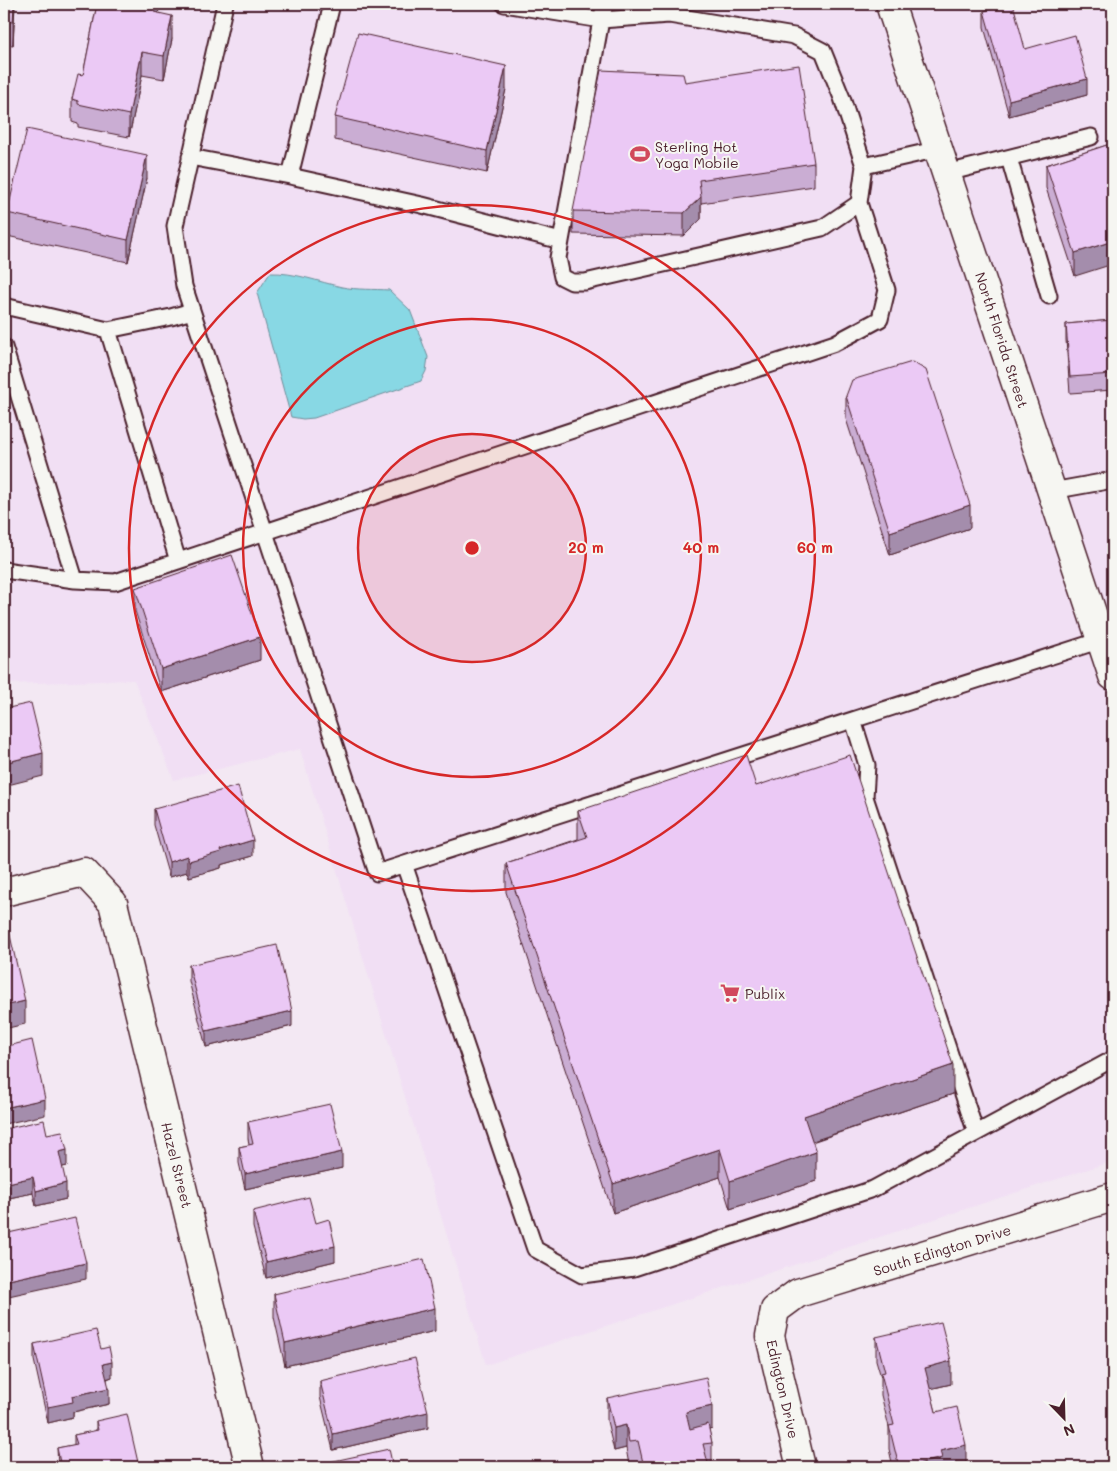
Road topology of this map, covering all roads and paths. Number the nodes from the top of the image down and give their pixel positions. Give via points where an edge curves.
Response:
1 (225, 4) edge
2 (332, 4) edge
3 (504, 4) edge
4 (605, 4) edge
5 (890, 4) edge
6 (601, 20) junction
7 (1091, 137) dead end
8 (190, 157) junction
9 (1009, 158) junction
10 (943, 161) junction
11 (864, 166) junction
12 (290, 176) junction
13 (859, 203) junction
14 (561, 241) junction
15 (1049, 296) dead end
16 (4, 306) edge
17 (192, 311) junction
18 (108, 330) junction
19 (4, 347) edge
20 (1113, 480) edge
21 (1052, 491) junction
22 (264, 532) junction
23 (178, 561) junction
24 (4, 570) edge
25 (75, 580) junction
26 (1101, 640) junction
27 (1113, 676) edge
28 (853, 720) junction
29 (404, 864) junction
30 (4, 892) edge
31 (1113, 1059) edge
32 (976, 1133) junction
33 (1113, 1197) edge
34 (774, 1310) joint
35 (250, 1467) edge
36 (800, 1467) edge

1 - 8 lane
2 - 12 lane
3 - 6 lane
4 - 6 lane
5 - 10 street, North Florida Street
6 - 11 lane via 669,16 794,36 823,51
6 - 14 lane
7 - 9 lane
8 - 12 lane
8 - 17 lane via 175,226 184,286
9 - 10 lane
9 - 15 lane
10 - 11 lane
10 - 21 street, North Florida Street
11 - 13 lane
12 - 14 lane via 422,205
13 - 14 lane via 822,228 585,282 572,282 562,277 558,258
13 - 22 lane via 888,290 880,319 835,343
16 - 18 lane
17 - 18 lane
17 - 22 lane
18 - 23 lane
19 - 25 lane
20 - 21 lane
21 - 26 street, North Florida Street
22 - 23 lane
22 - 29 lane via 377,873
23 - 25 lane via 115,582
24 - 25 lane
26 - 27 street, North Florida Street
26 - 28 lane
28 - 29 lane
28 - 32 lane via 867,765 865,798
29 - 32 lane via 535,1249 582,1275 634,1268 873,1189
30 - 35 street, Hazel Street via 84,872 113,903
31 - 32 lane
33 - 34 street, South Edington Drive via 798,1294
34 - 36 street, Edington Drive via 770,1336

